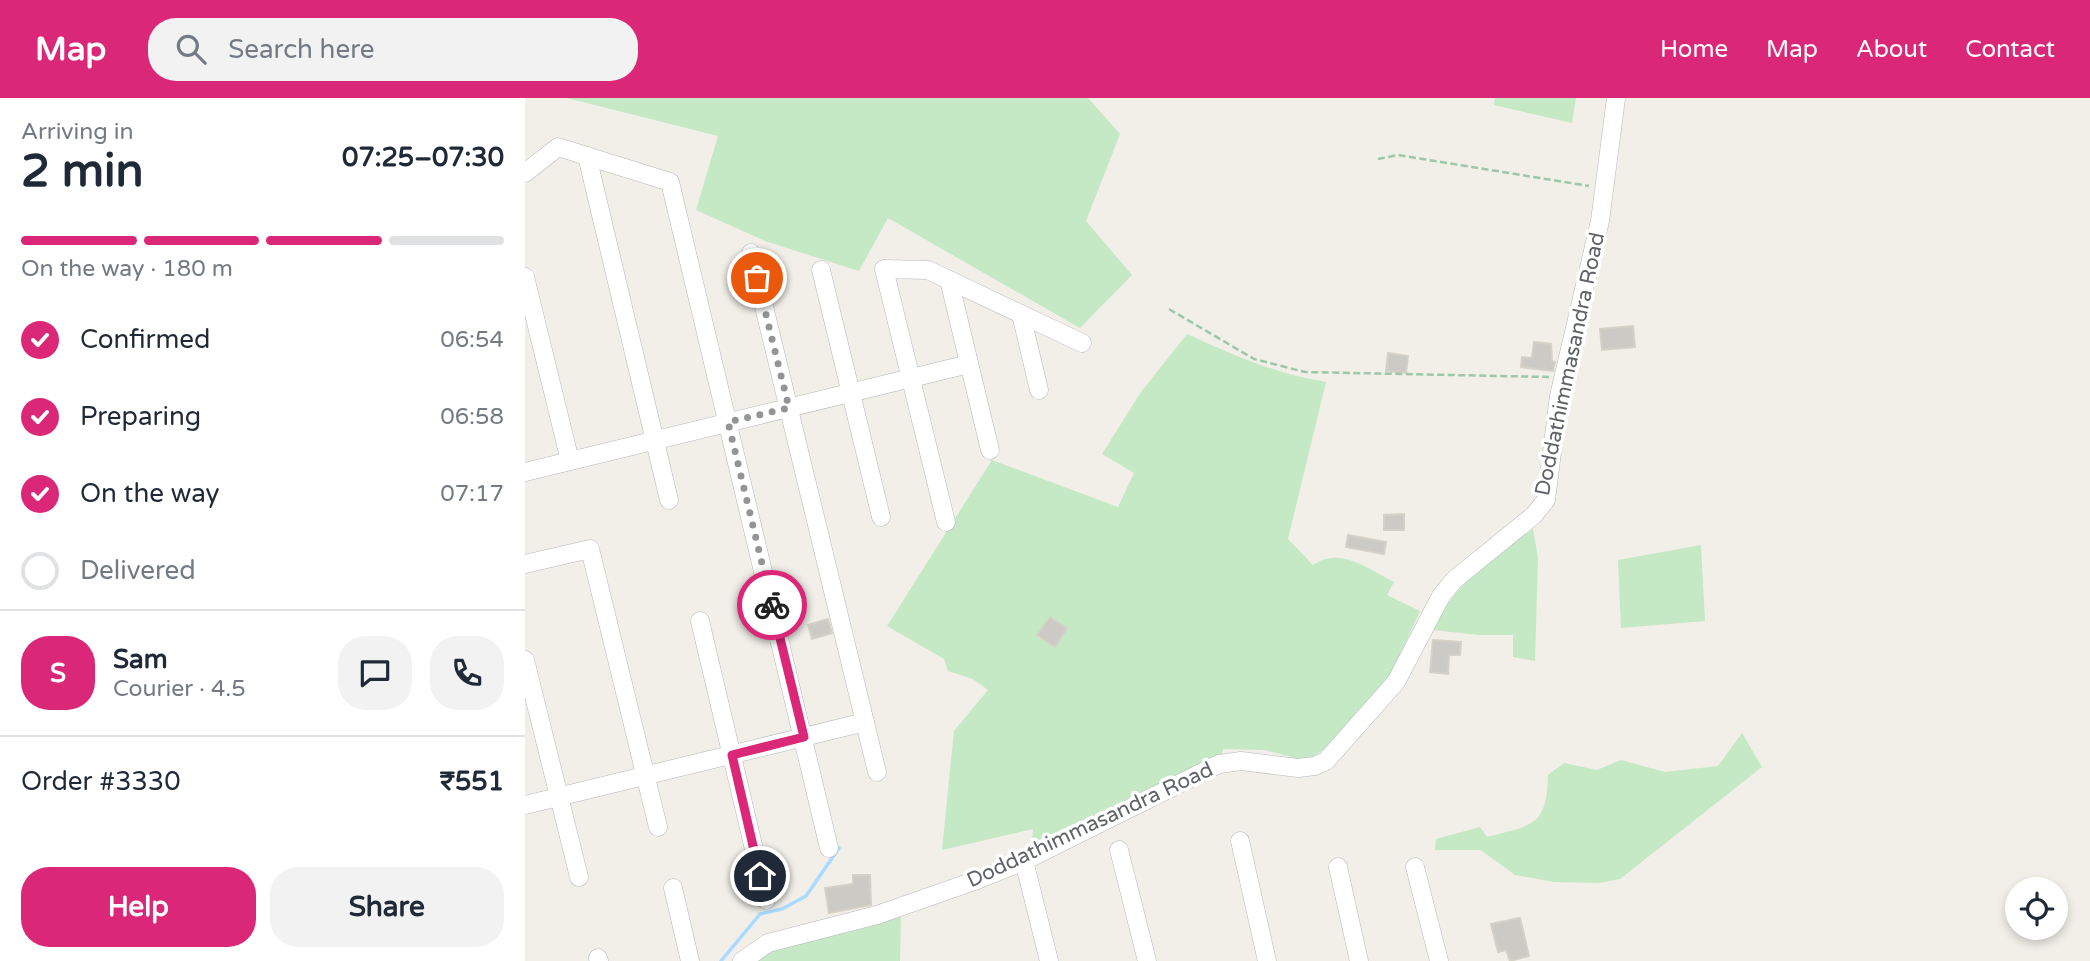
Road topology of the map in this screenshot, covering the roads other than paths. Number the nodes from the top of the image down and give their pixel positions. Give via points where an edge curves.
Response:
1 (1616, 98) edge
2 (587, 156) junction
3 (525, 173) edge
4 (751, 253) dead end
5 (821, 270) dead end
6 (525, 277) edge
7 (949, 280) junction
8 (1021, 314) junction
9 (1082, 343) dead end
10 (969, 364) junction
11 (911, 378) junction
12 (1039, 390) dead end
13 (851, 393) junction
14 (789, 408) junction
15 (728, 422) junction
16 (655, 440) junction
17 (989, 450) dead end
18 (570, 461) junction
19 (525, 472) edge
20 (669, 500) dead end
21 (881, 517) dead end
22 (946, 522) dead end
23 (525, 564) edge
24 (700, 621) dead end
25 (525, 660) edge
26 (865, 722) junction
27 (804, 737) junction
28 (732, 755) junction
29 (877, 772) dead end
30 (645, 776) junction
31 (558, 797) junction
32 (525, 805) edge
33 (658, 827) dead end
34 (1240, 841) dead end
35 (829, 848) dead end
36 (1119, 850) dead end
37 (1024, 860) junction
38 (1338, 867) dead end
39 (1415, 867) dead end
40 (579, 877) dead end
41 (673, 888) dead end
42 (766, 900) dead end
43 (690, 961) edge
44 (743, 961) edge
45 (1049, 961) edge
46 (1147, 961) edge
47 (1267, 961) edge
48 (1359, 961) edge
49 (1439, 961) edge

1 - 37 street, Doddathimmasandra Road via 1605,188 1563,377 1546,500 1454,580 1396,682 1336,752 1315,766 1297,768 1241,761 1219,764
2 - 3 street via 558,147
2 - 15 street via 670,182
2 - 16 street
4 - 14 street
5 - 13 street
6 - 18 street
7 - 8 street
7 - 10 street
7 - 11 street via 928,270 884,269
8 - 9 street
8 - 12 street
10 - 11 street
10 - 17 street
11 - 13 street
11 - 22 street
13 - 14 street
13 - 21 street
14 - 15 street
14 - 26 street
15 - 16 street
15 - 27 street
16 - 18 street
16 - 20 street
18 - 19 street
23 - 30 street via 590,549
24 - 28 street
25 - 31 street
26 - 27 street
26 - 29 street
27 - 28 street
27 - 35 street
28 - 30 street
28 - 42 street
30 - 31 street
30 - 33 street
31 - 32 street
31 - 40 street
34 - 47 street
36 - 46 street
37 - 44 street, Doddathimmasandra Road via 877,915 768,943
37 - 45 street
38 - 48 street
39 - 49 street
41 - 43 street

